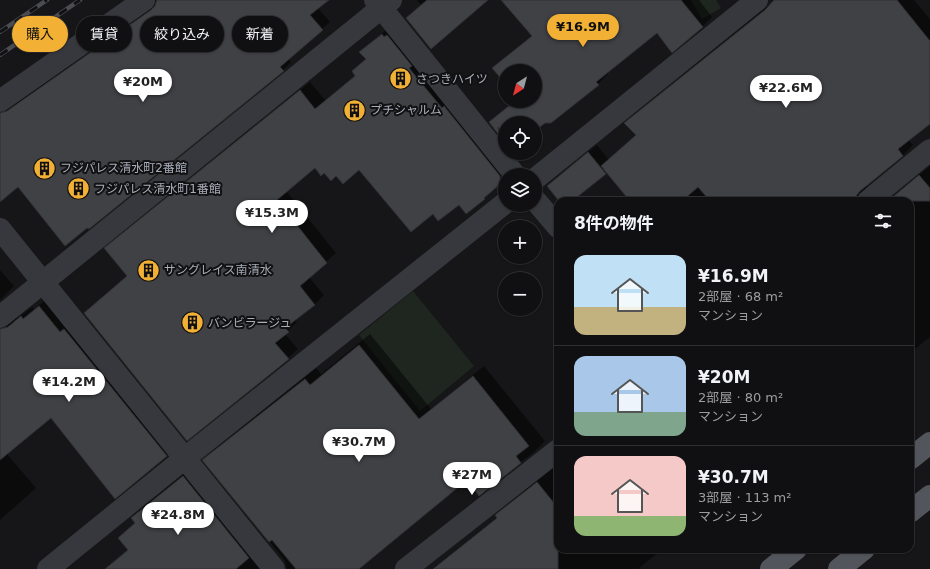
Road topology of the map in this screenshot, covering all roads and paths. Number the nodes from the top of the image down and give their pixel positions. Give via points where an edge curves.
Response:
1 (144, 0) edge
2 (757, 0) edge
3 (382, 3) edge
4 (0, 101) edge
5 (930, 150) edge
6 (510, 168) edge
7 (542, 173) edge
8 (873, 197) edge
9 (498, 209) edge
10 (542, 209) edge
11 (554, 223) edge
12 (0, 229) edge
13 (44, 282) junction
14 (0, 317) edge
15 (930, 444) edge
16 (554, 453) edge
17 (914, 456) edge
18 (185, 458) junction
19 (930, 496) edge
20 (914, 509) edge
21 (791, 553) edge
22 (859, 553) edge
23 (48, 569) edge
24 (274, 569) edge
25 (406, 569) edge
26 (772, 569) edge
27 (839, 569) edge

1 - 4 street
2 - 7 street
3 - 6 street
3 - 13 street
5 - 8 street
9 - 18 street
10 - 11 street
12 - 13 street
13 - 14 street
13 - 18 street
15 - 17 main road
16 - 25 street
18 - 23 street
18 - 24 street
19 - 20 main road
21 - 26 main road
22 - 27 main road

